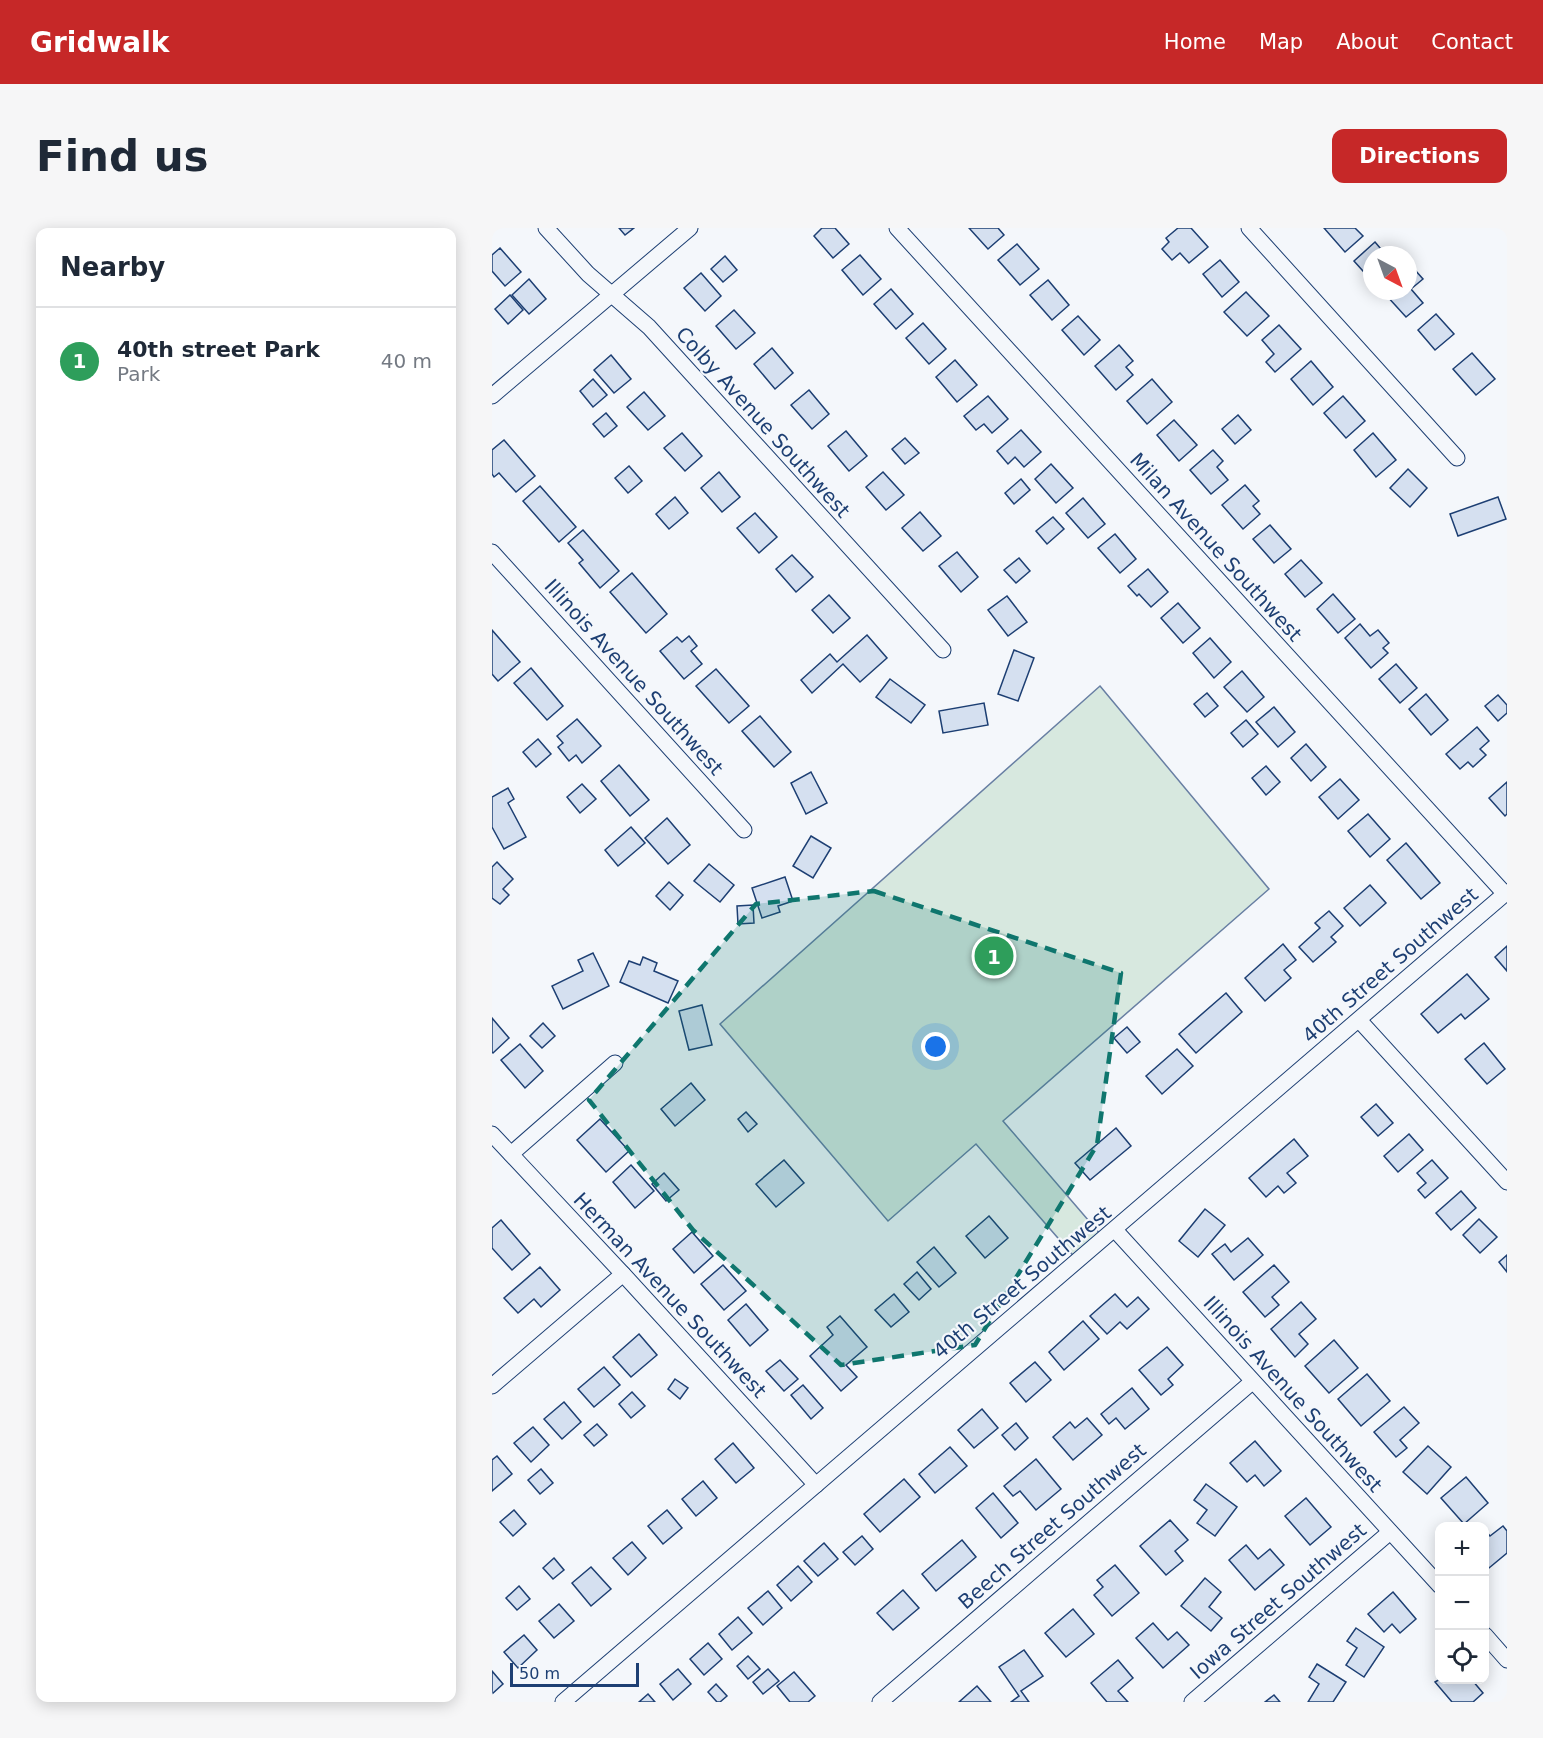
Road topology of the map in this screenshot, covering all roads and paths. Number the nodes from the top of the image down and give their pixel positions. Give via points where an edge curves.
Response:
1 (546, 228) edge
2 (690, 228) edge
3 (897, 228) edge
4 (1249, 228) edge
5 (612, 295) junction
6 (492, 396) edge
7 (1457, 458) dead end
8 (492, 552) edge
9 (943, 650) dead end
10 (744, 830) dead end
11 (1506, 893) edge
12 (1359, 1020) junction
13 (615, 1063) dead end
14 (492, 1134) edge
15 (511, 1154) junction
16 (1507, 1182) edge
17 (1115, 1230) junction
18 (623, 1274) junction
19 (1252, 1382) junction
20 (492, 1386) edge
21 (816, 1485) junction
22 (1390, 1532) junction
23 (1435, 1581) edge
24 (1489, 1640) edge
25 (1507, 1660) edge
26 (563, 1702) edge
27 (880, 1702) edge
28 (1192, 1702) edge

1 - 5 street, Colby Avenue Southwest
2 - 5 street
3 - 11 street, Milan Avenue Southwest
4 - 7 street
5 - 6 street
5 - 9 street, Colby Avenue Southwest via 649,327
8 - 10 street, Illinois Avenue Southwest
11 - 12 street, 40th Street Southwest
12 - 16 street
12 - 17 street, 40th Street Southwest
13 - 15 street
14 - 15 street, Herman Avenue Southwest
15 - 18 street, Herman Avenue Southwest
17 - 19 street, Illinois Avenue Southwest
17 - 21 street, 40th Street Southwest
18 - 20 street
18 - 21 street, Herman Avenue Southwest
19 - 22 street, Illinois Avenue Southwest
19 - 27 street, Beech Street Southwest
21 - 26 street, 40th Street Southwest
22 - 23 street, Illinois Avenue Southwest
22 - 28 street, Iowa Street Southwest
24 - 25 street

